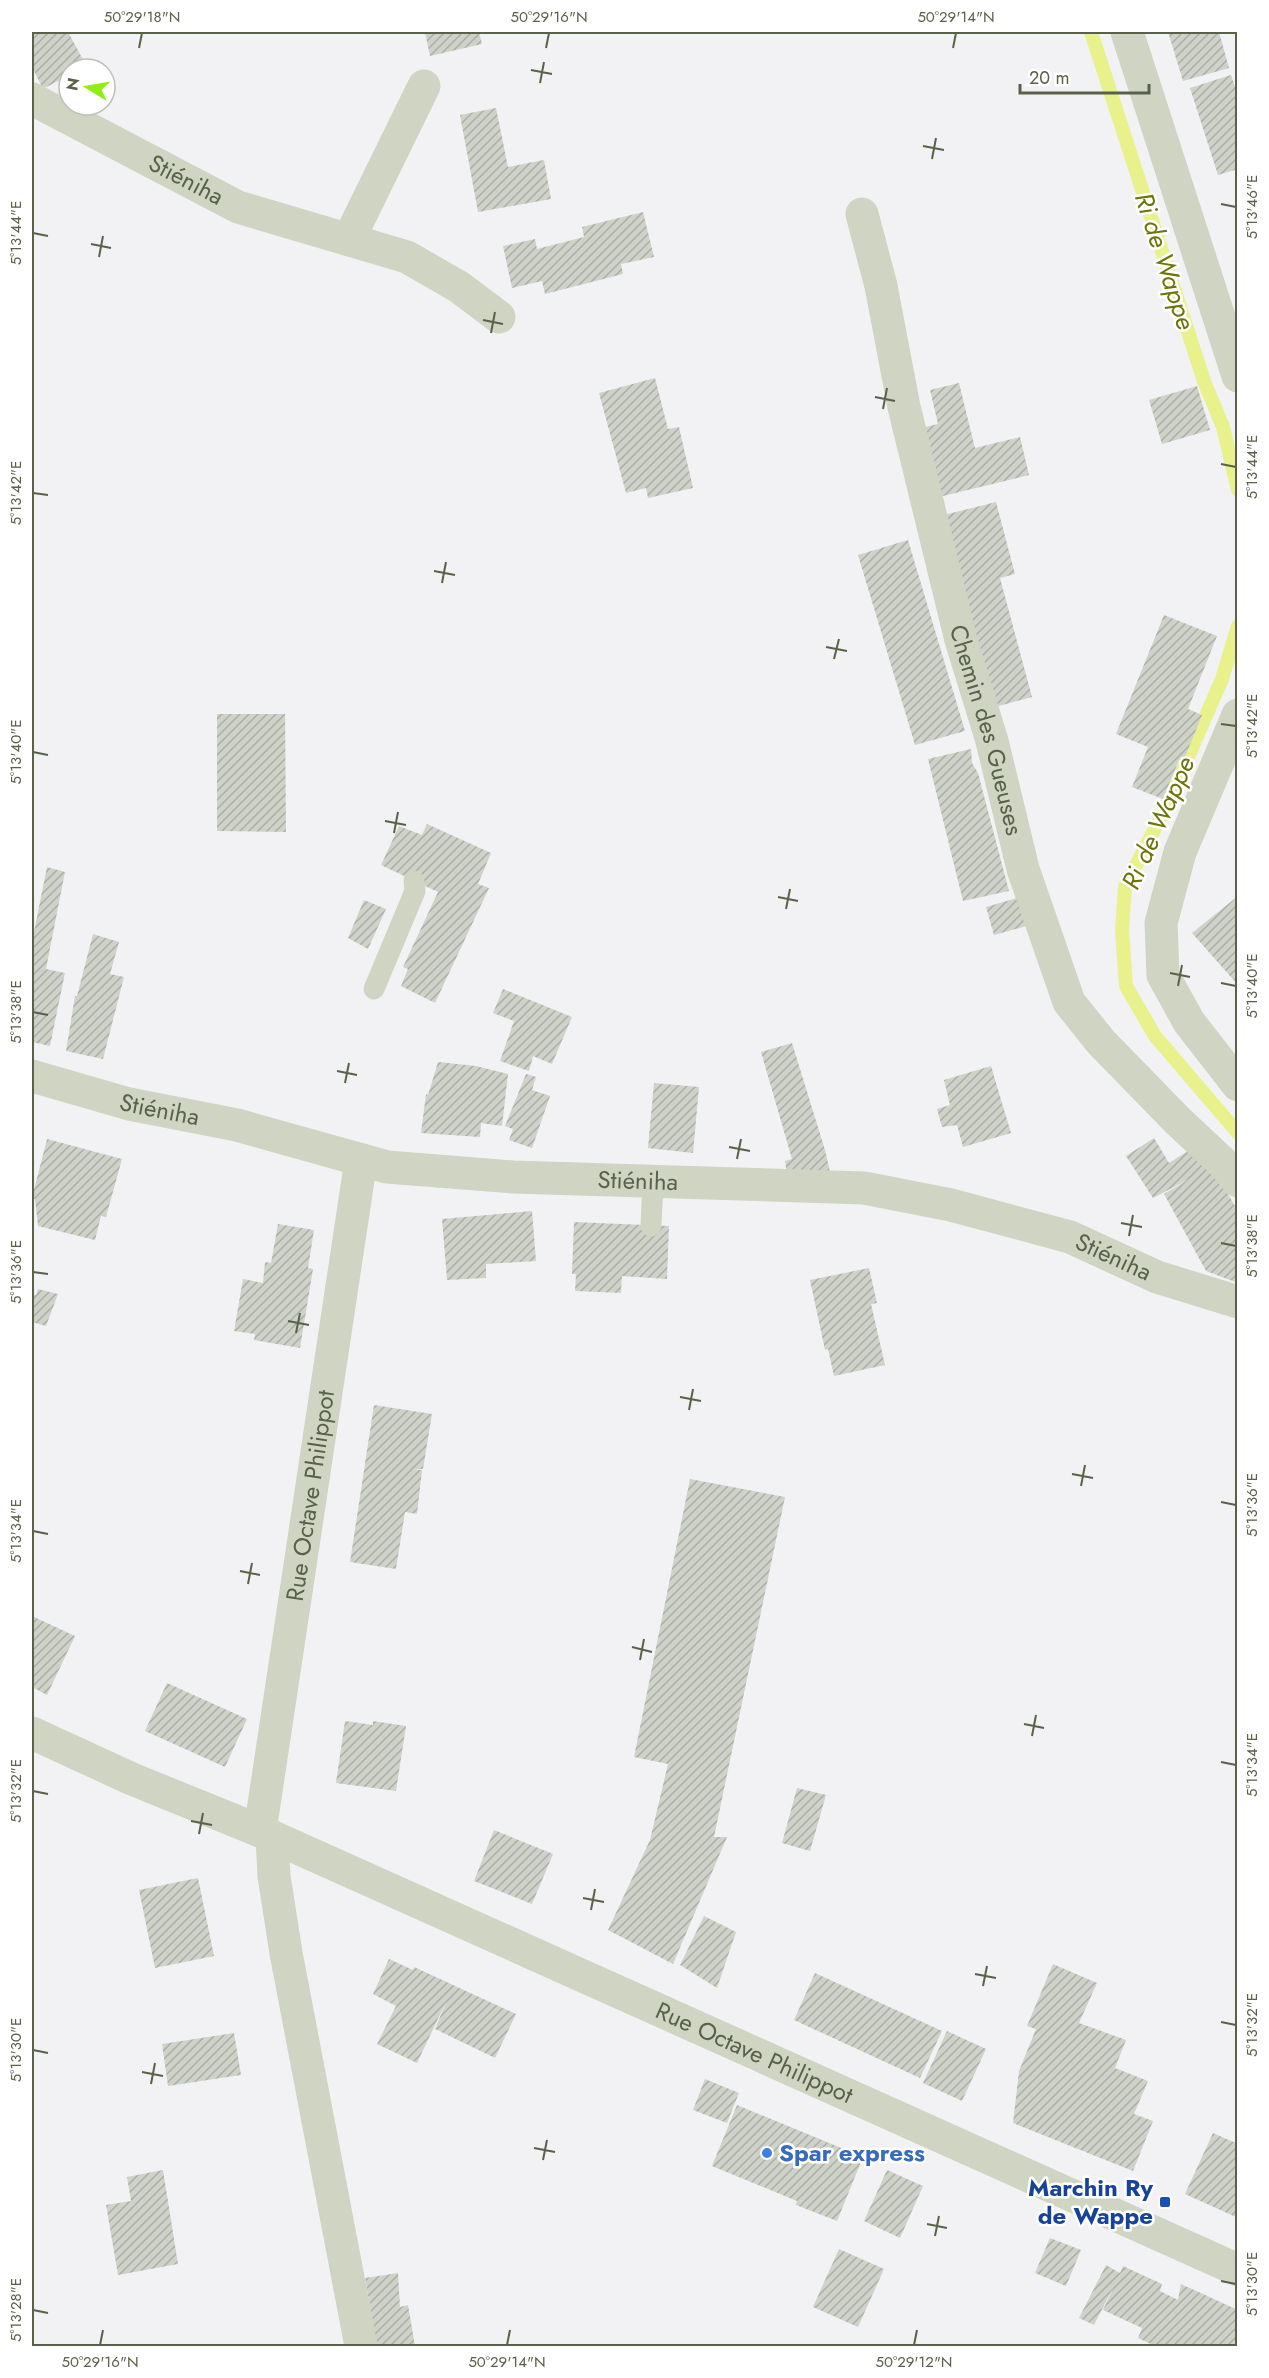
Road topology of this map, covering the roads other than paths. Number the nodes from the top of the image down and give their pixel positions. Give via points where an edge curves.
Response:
1 (1127, 32) edge
2 (424, 86) dead end
3 (32, 99) edge
4 (862, 214) dead end
5 (349, 239) junction
6 (499, 316) dead end
7 (1238, 376) edge
8 (1238, 715) edge
9 (418, 886) dead end
10 (374, 989) dead end
11 (32, 1076) edge
12 (1238, 1085) edge
13 (361, 1160) junction
14 (653, 1181) junction
15 (1238, 1181) edge
16 (651, 1226) dead end
17 (1238, 1302) edge
18 (32, 1733) edge
19 (266, 1834) junction
20 (1238, 2270) edge
21 (361, 2346) edge

1 - 7 street
2 - 5 street
3 - 5 street, Stiéniha via 238,207
4 - 15 street, Chemin des Gueuses via 961,640 992,741 1023,869 1069,1002 1101,1041
5 - 6 street, Stiéniha via 407,257
8 - 12 street via 1180,852 1161,923 1163,975 1189,1022
9 - 10 lane
11 - 13 street, Stiéniha via 129,1104 237,1125
13 - 14 street, Stiéniha via 387,1167 513,1177
13 - 19 street, Rue Octave Philippot
14 - 16 lane
14 - 17 street, Stiéniha via 864,1188 951,1205 1070,1237 1157,1277
18 - 19 street, Rue Octave Philippot
19 - 20 street, Rue Octave Philippot
19 - 21 street, Rue Octave Philippot

